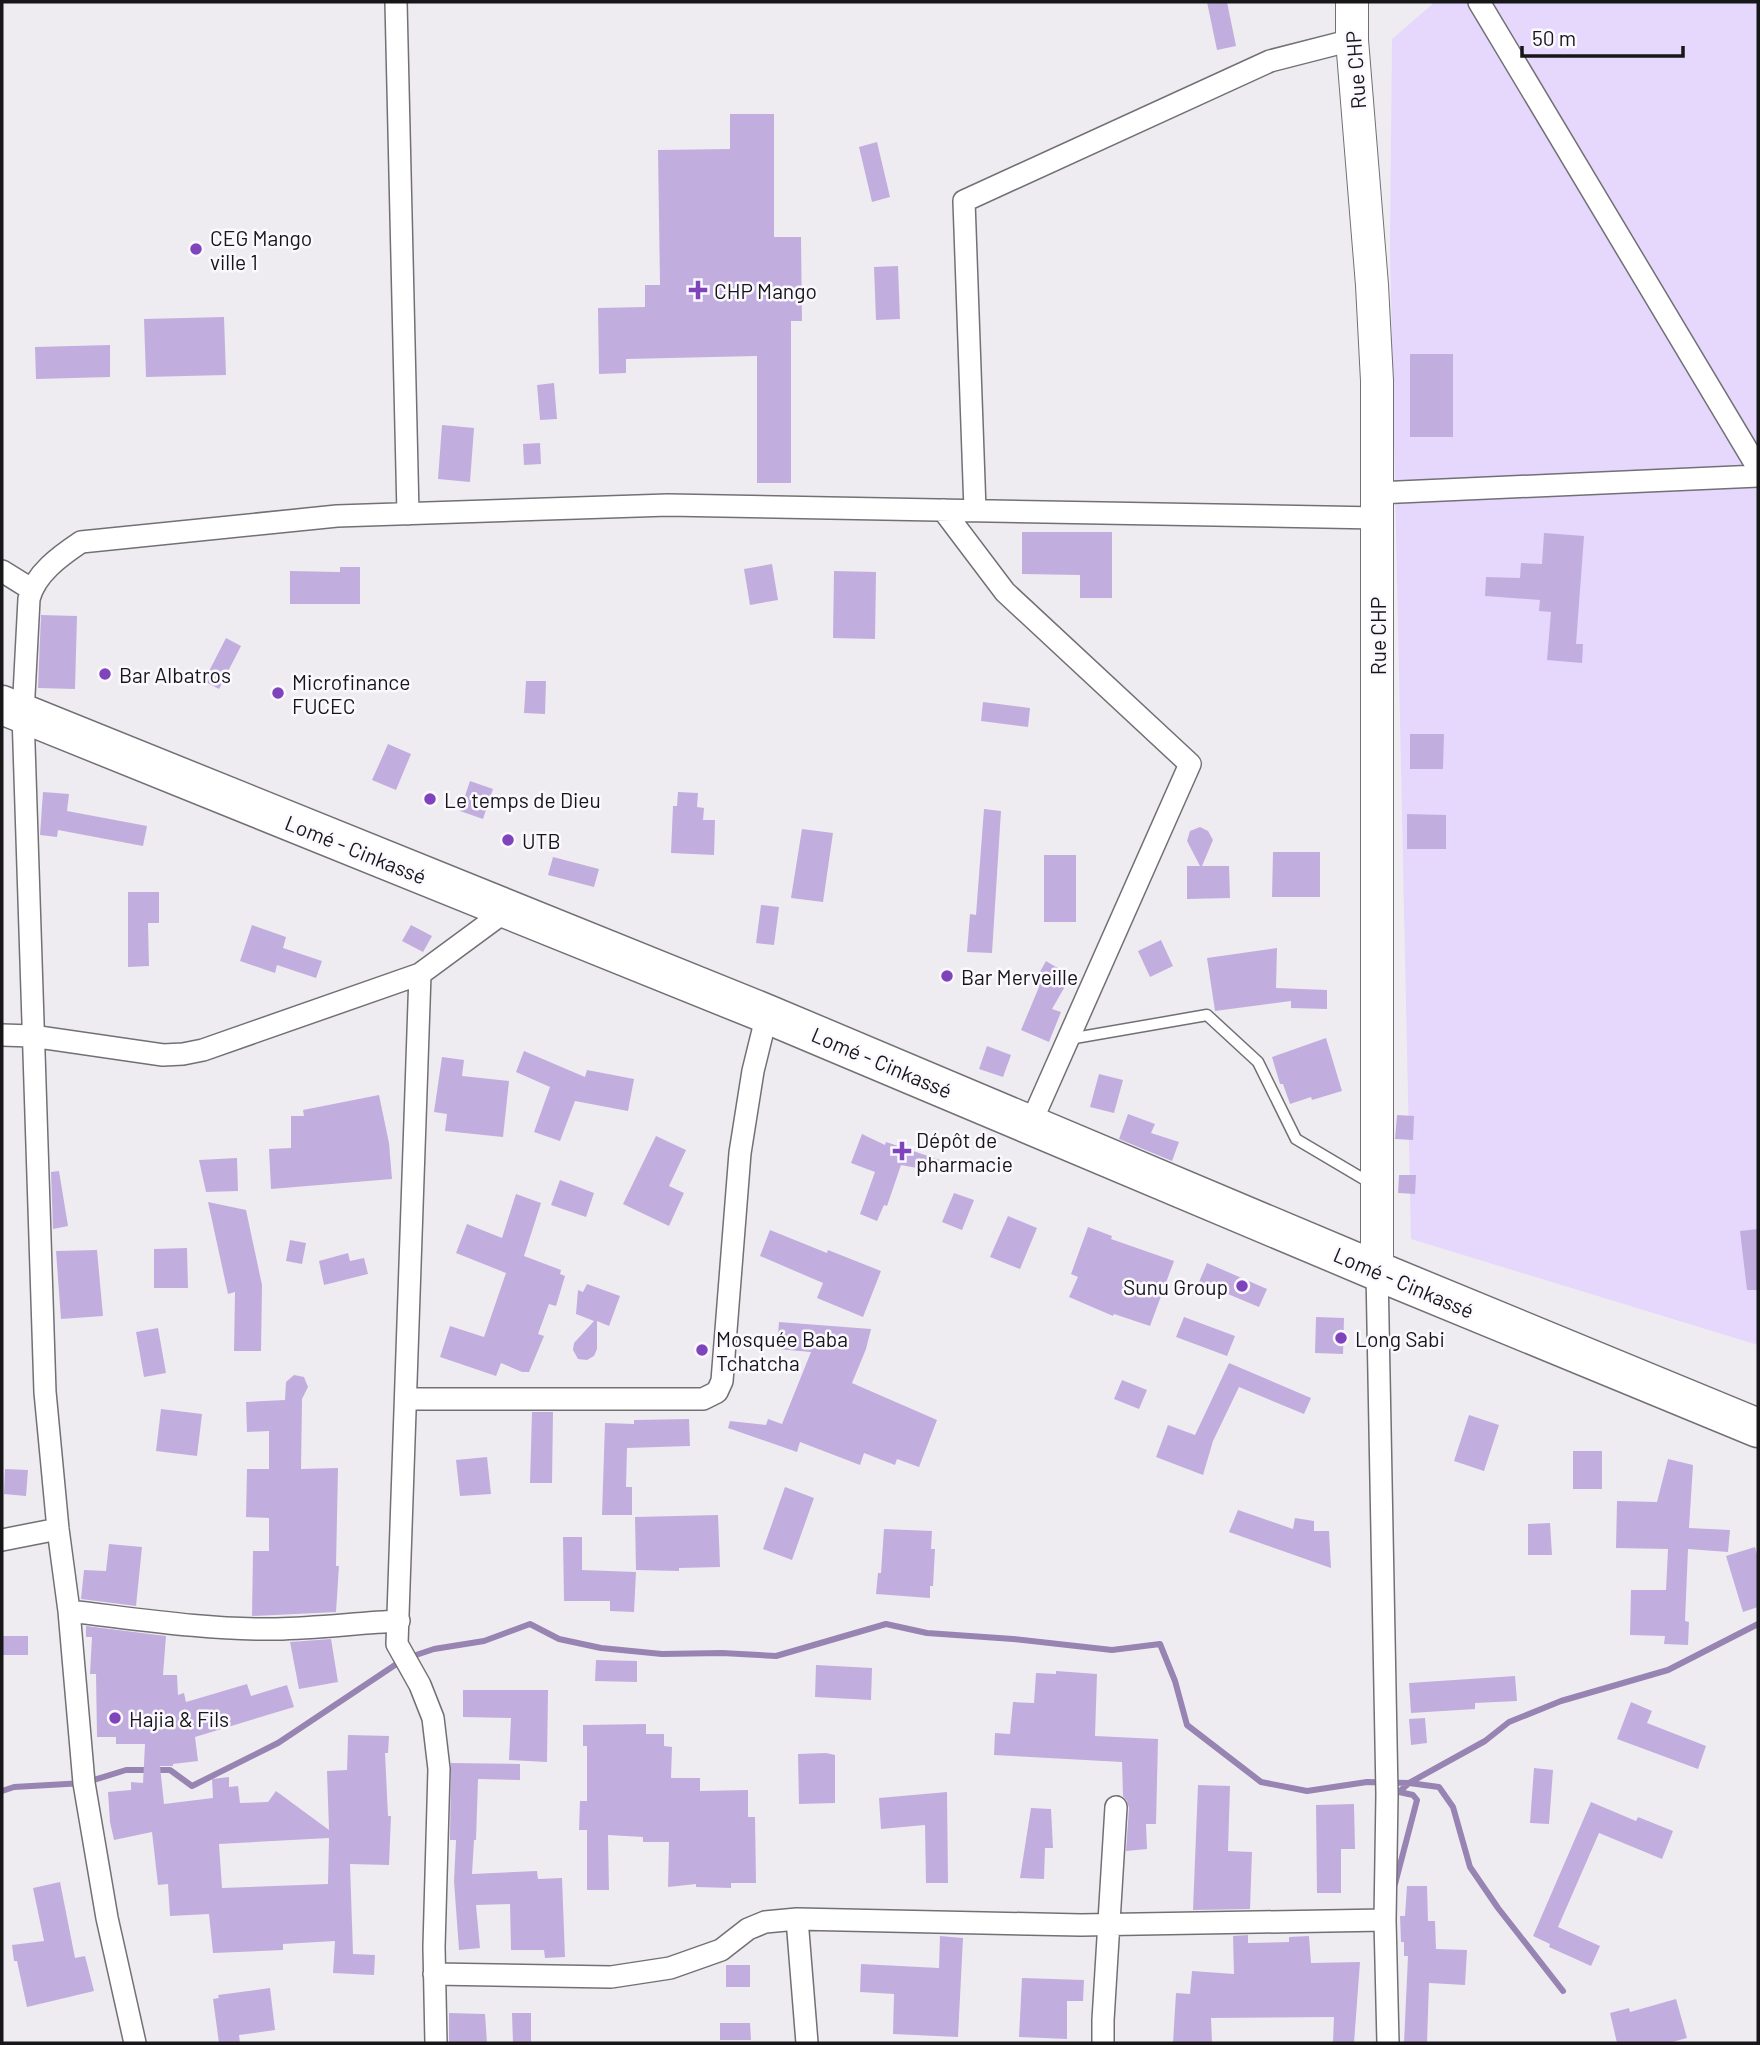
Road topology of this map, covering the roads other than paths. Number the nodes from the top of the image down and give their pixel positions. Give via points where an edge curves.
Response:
1 (396, 2) edge
2 (1352, 2) edge
3 (1479, 2) edge
4 (1352, 40) junction
5 (1758, 468) edge
6 (1758, 476) edge
7 (1377, 505) junction
8 (943, 510) junction
9 (975, 510) junction
10 (408, 514) junction
11 (2, 571) edge
12 (31, 589) junction
13 (13, 709) edge
14 (507, 910) junction
15 (420, 974) junction
16 (767, 1014) junction
17 (2, 1035) edge
18 (32, 1036) junction
19 (1068, 1039) junction
20 (1030, 1125) junction
21 (1377, 1187) junction
22 (1377, 1271) junction
23 (406, 1399) junction
24 (1758, 1428) edge
25 (58, 1529) junction
26 (2, 1540) edge
27 (69, 1611) junction
28 (399, 1621) junction
29 (1116, 1807) dead end
30 (797, 1919) junction
31 (1385, 1920) junction
32 (1109, 1924) junction
33 (434, 1974) junction
34 (135, 2043) edge
35 (436, 2043) edge
36 (807, 2043) edge
37 (1103, 2043) edge
38 (1388, 2043) edge

1 - 10 street
2 - 4 street, Rue CHP
3 - 5 street
4 - 7 street, Rue CHP via 1372,285
4 - 9 street via 1270,61 964,201
6 - 7 street
7 - 9 street
7 - 21 street, Rue CHP
8 - 9 street
8 - 10 street via 668,505
8 - 19 street via 1005,592 1190,764
10 - 12 street via 292,520 81,542 61,555
11 - 12 street
12 - 13 street
13 - 14 highway, Lomé - Cinkassé
13 - 18 street
14 - 15 street
14 - 16 highway, Lomé - Cinkassé
15 - 18 street via 183,1054
15 - 23 street
16 - 20 highway, Lomé - Cinkassé
16 - 23 street via 740,1153 722,1381 717,1392 703,1399
17 - 18 street
18 - 25 street via 45,1392
19 - 20 street
19 - 21 lane via 1207,1016 1258,1062 1296,1139
20 - 22 highway, Lomé - Cinkassé
21 - 22 street, Rue CHP
22 - 24 highway, Lomé - Cinkassé
22 - 31 street via 1387,1794
23 - 28 street
25 - 26 street
25 - 27 street
27 - 28 street via 227,1628
27 - 34 street via 84,1783
28 - 33 street via 397,1644 433,1718 439,1769
29 - 32 street
30 - 32 street
30 - 33 street via 765,1922 721,1950 670,1968 611,1977
30 - 36 street
31 - 32 street
31 - 38 street
32 - 37 street
33 - 35 street

